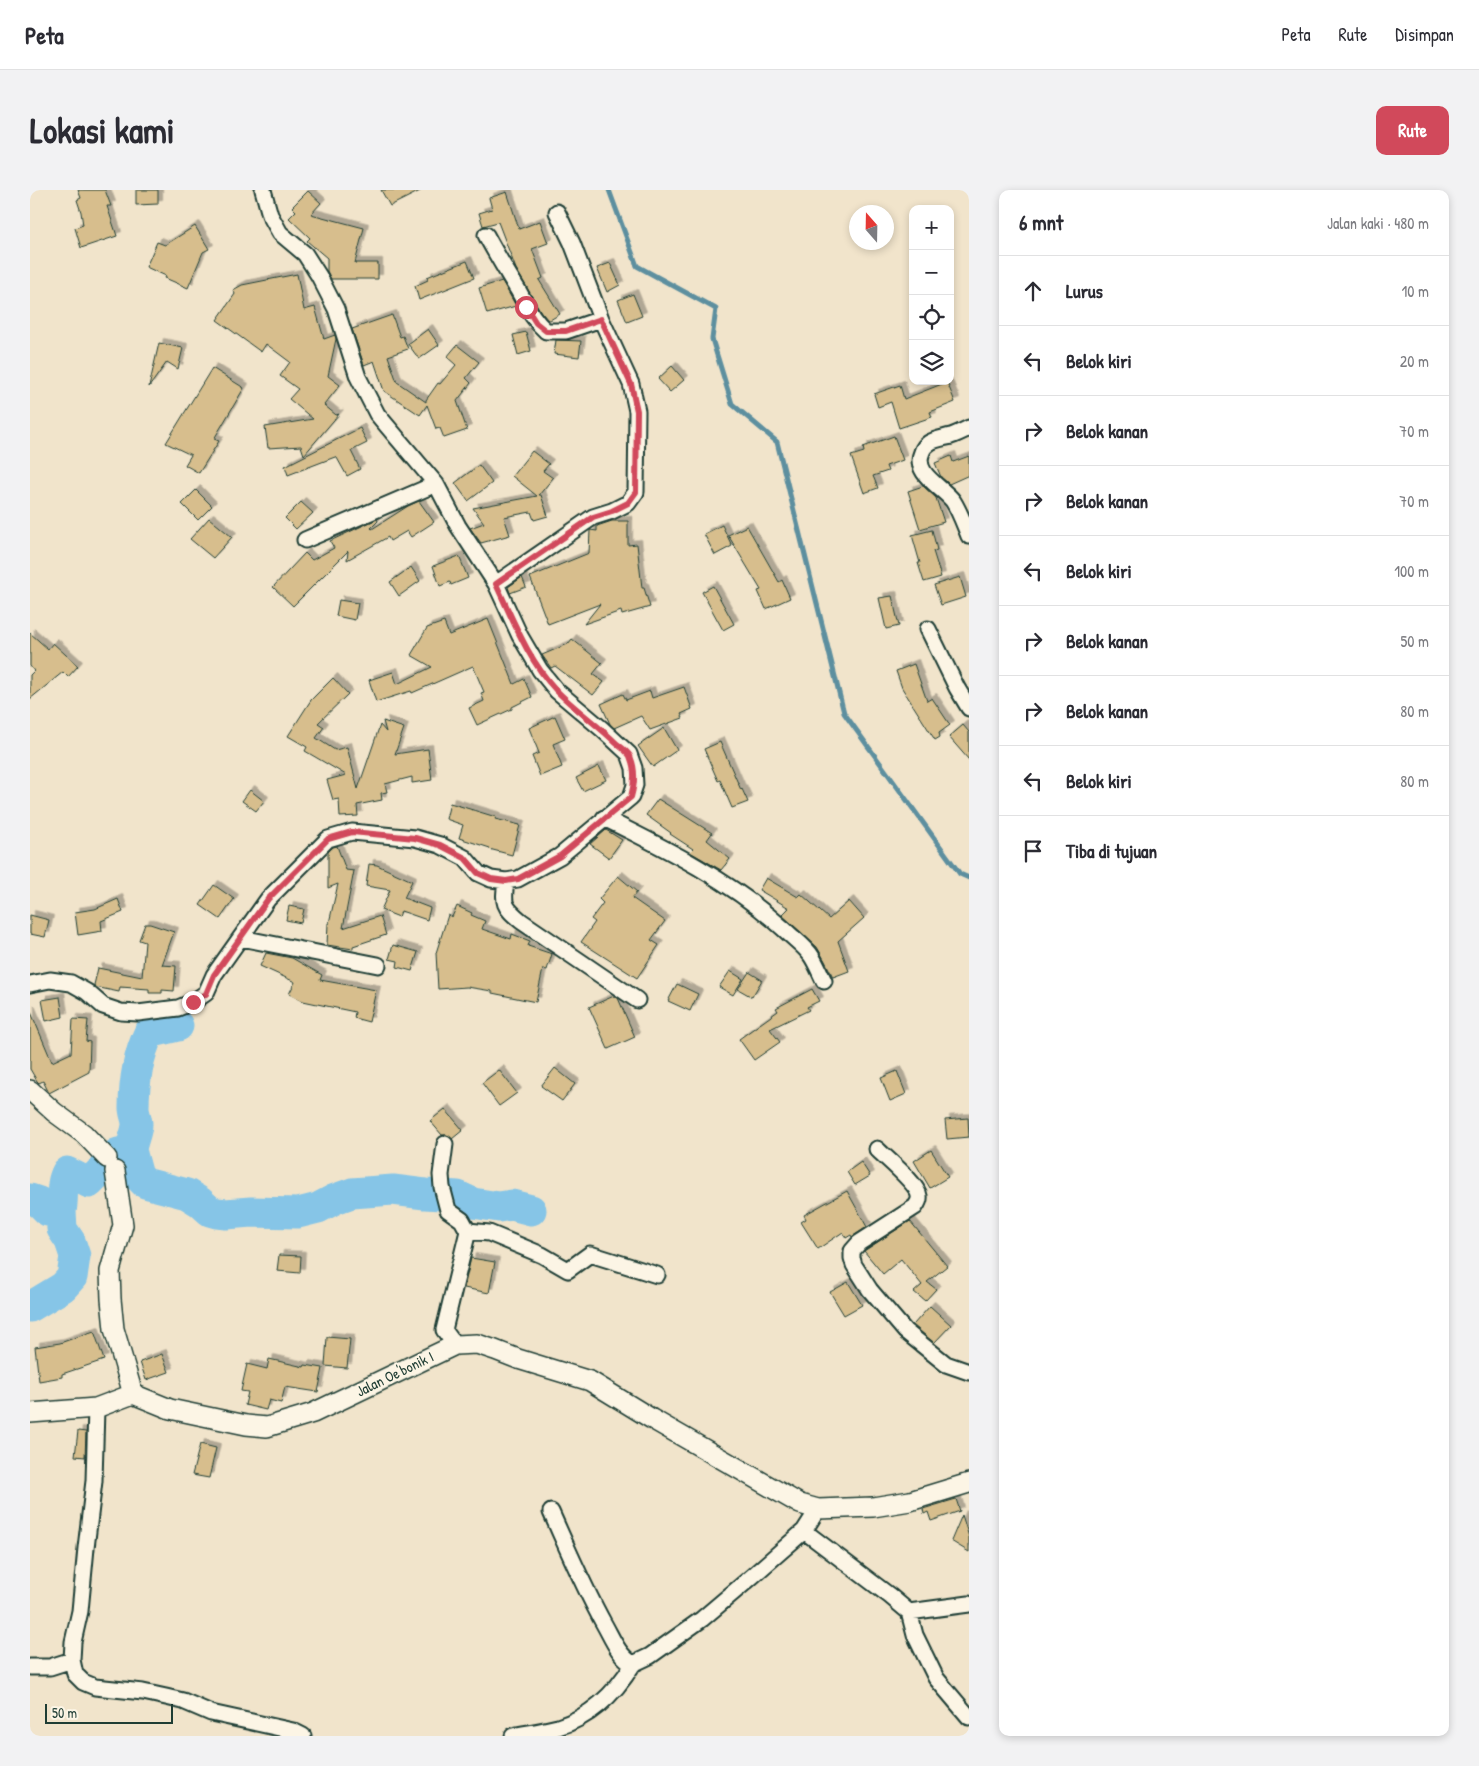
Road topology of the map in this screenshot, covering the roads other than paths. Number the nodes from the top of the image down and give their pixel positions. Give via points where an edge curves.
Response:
1 (263, 190) edge
2 (557, 212) dead end
3 (486, 236) dead end
4 (601, 319) junction
5 (969, 428) edge
6 (436, 484) junction
7 (969, 536) edge
8 (305, 540) dead end
9 (496, 584) junction
10 (928, 629) dead end
11 (969, 708) edge
12 (604, 818) junction
13 (506, 881) junction
14 (241, 938) junction
15 (378, 965) dead end
16 (824, 981) dead end
17 (30, 984) edge
18 (637, 1000) dead end
19 (30, 1090) edge
20 (445, 1144) dead end
21 (877, 1150) dead end
22 (468, 1231) junction
23 (657, 1275) dead end
24 (455, 1346) junction
25 (969, 1372) edge
26 (133, 1394) junction
27 (96, 1408) junction
28 (30, 1413) edge
29 (969, 1484) edge
30 (818, 1509) junction
31 (551, 1512) dead end
32 (804, 1531) junction
33 (969, 1604) edge
34 (909, 1612) junction
35 (72, 1660) junction
36 (633, 1664) junction
37 (30, 1667) edge
38 (969, 1717) edge
39 (303, 1736) edge
40 (513, 1736) edge

1 - 6 street via 270,215 280,233 305,254 336,309 358,377 377,414
2 - 4 street
3 - 4 street via 536,323 546,331 566,331
4 - 9 street via 631,384 637,411 636,492 628,503 593,517
5 - 7 street via 929,443 920,455 924,472 951,499
6 - 8 street
6 - 9 street via 458,526
9 - 12 street via 520,636 556,691 629,754 635,785 631,797
10 - 11 street
12 - 13 street via 560,856 518,879
12 - 16 street via 673,852 765,913 806,950
13 - 14 street via 478,873 465,858 440,845 415,838 352,832 328,839 268,899
13 - 18 street via 504,896 507,910
14 - 15 street
14 - 17 street via 214,975 206,994 178,1008 121,1012 103,1006 71,983 50,980
19 - 26 street via 84,1134 111,1165 123,1225 110,1271 111,1299 114,1328
20 - 22 street via 441,1175 448,1210 462,1220
21 - 25 street via 914,1185 919,1202 859,1243 852,1251 854,1266 905,1331 946,1364
22 - 23 street via 489,1233 542,1255 568,1270 590,1254
22 - 24 street via 444,1330
24 - 26 street, Jalan Oe'bonik I via 312,1413 267,1427 170,1409
24 - 30 street, Jalan Oe'bonik I via 477,1344 590,1381 800,1504
26 - 27 street
27 - 28 street
27 - 35 street via 94,1482
29 - 30 street, Jalan Oe'bonik I via 910,1501 874,1507
30 - 32 street
31 - 36 street via 616,1647
32 - 34 street
32 - 36 street via 702,1619 650,1656
33 - 34 street
34 - 38 street via 915,1635 936,1678
35 - 37 street via 50,1667
35 - 39 street via 75,1674 95,1687 143,1692 183,1701 212,1713
36 - 40 street via 605,1700 589,1712 560,1726

